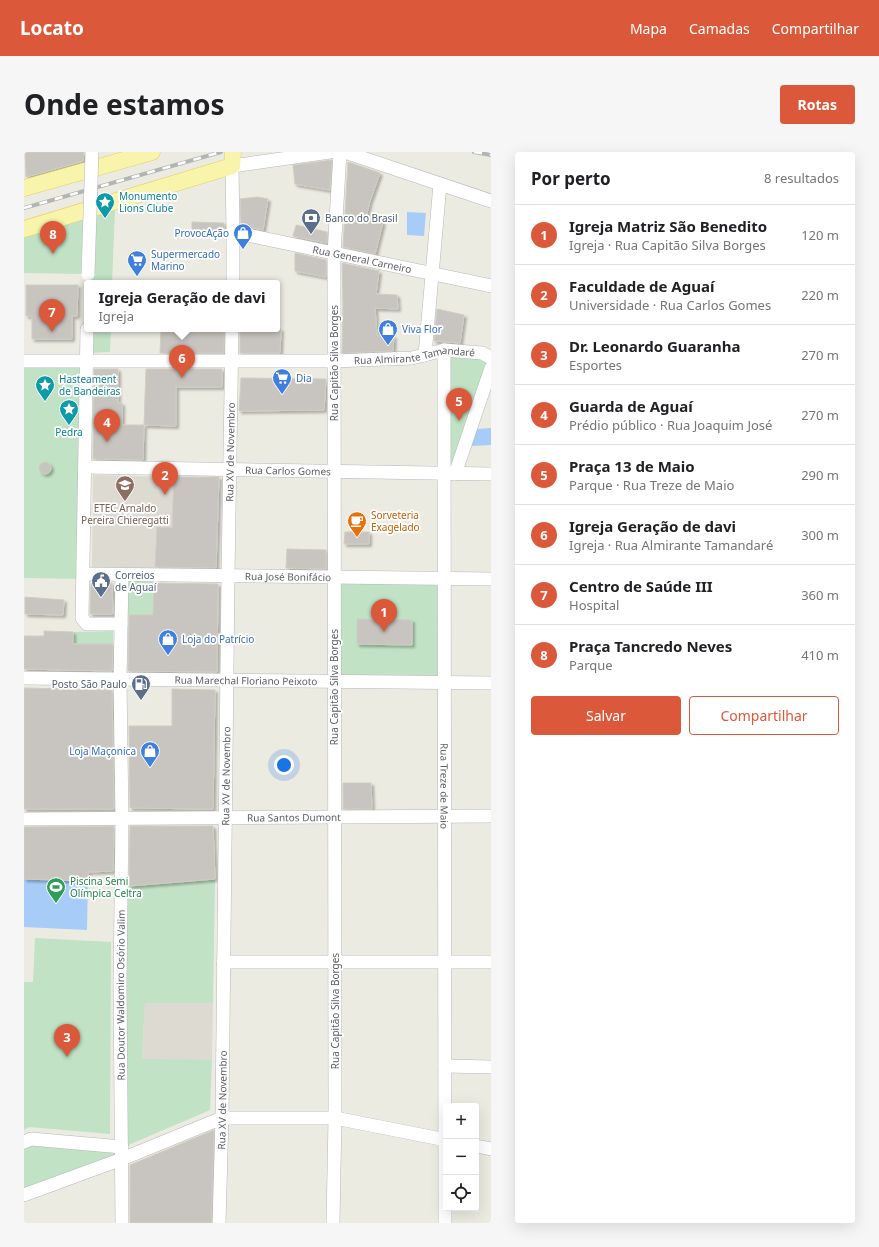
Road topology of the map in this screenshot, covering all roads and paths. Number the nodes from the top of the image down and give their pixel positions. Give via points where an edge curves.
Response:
1 (92, 152) edge
2 (152, 152) edge
3 (330, 152) edge
4 (340, 152) edge
5 (345, 152) edge
6 (233, 159) edge
7 (440, 184) junction
8 (24, 188) edge
9 (491, 201) edge
10 (24, 229) edge
11 (234, 232) junction
12 (334, 254) junction
13 (432, 274) junction
14 (88, 279) edge
15 (233, 280) edge
16 (491, 286) edge
17 (87, 332) edge
18 (232, 332) edge
19 (444, 350) junction
20 (425, 355) junction
21 (491, 358) edge
22 (87, 360) junction
23 (24, 361) edge
24 (231, 361) junction
25 (334, 361) junction
26 (491, 368) edge
27 (85, 467) junction
28 (229, 470) junction
29 (334, 472) junction
30 (450, 474) junction
31 (491, 474) edge
32 (84, 574) junction
33 (122, 575) junction
34 (228, 576) junction
35 (334, 577) junction
36 (444, 578) junction
37 (491, 579) edge
38 (121, 624) junction
39 (24, 678) edge
40 (120, 680) junction
41 (226, 681) junction
42 (334, 682) junction
43 (444, 683) junction
44 (491, 683) edge
45 (444, 816) junction
46 (491, 816) edge
47 (335, 817) junction
48 (225, 818) junction
49 (24, 819) edge
50 (122, 819) junction
51 (223, 962) junction
52 (335, 962) junction
53 (445, 962) junction
54 (491, 962) edge
55 (445, 1066) junction
56 (491, 1067) edge
57 (222, 1118) junction
58 (335, 1118) junction
59 (445, 1139) edge
60 (443, 1140) edge
61 (24, 1142) edge
62 (479, 1147) edge
63 (491, 1149) edge
64 (122, 1153) junction
65 (445, 1175) edge
66 (24, 1195) edge
67 (122, 1223) edge
68 (219, 1223) edge
69 (333, 1223) edge
70 (445, 1223) edge

1 - 14 street, bridge
2 - 8 main road
3 - 6 street
4 - 12 street, Rua Capitão Silva Borges
5 - 7 street
6 - 10 main road
6 - 11 street
7 - 9 street
7 - 13 street
11 - 12 street, Rua General Carneiro
11 - 15 street
12 - 13 street, Rua General Carneiro
12 - 25 street, Rua Capitão Silva Borges
13 - 16 street, Rua General Carneiro
13 - 20 street
17 - 22 street
18 - 24 street, Rua XV de Novembro
19 - 20 street, Rua Almirante Tamandaré
19 - 21 street, Rua Almirante Tamandaré via 482,353
19 - 30 street, Rua Treze de Maio
20 - 25 street, Rua Almirante Tamandaré via 412,358
22 - 23 street, Rua Almirante Tamandaré
22 - 24 street, Rua Almirante Tamandaré
22 - 27 street
24 - 25 street, Rua Almirante Tamandaré
24 - 28 street, Rua XV de Novembro
25 - 29 street, Rua Capitão Silva Borges
26 - 30 street, Rua Treze de Maio
27 - 28 street, Rua Carlos Gomes
27 - 32 street
28 - 29 street, Rua Carlos Gomes
28 - 34 street, Rua XV de Novembro
29 - 30 street, Rua Carlos Gomes
29 - 35 street, Rua Capitão Silva Borges
30 - 31 street, Rua Carlos Gomes
30 - 36 street, Rua Treze de Maio
32 - 33 street, Rua José Bonifácio
32 - 38 street via 82,618 87,624
33 - 34 street, Rua José Bonifácio
33 - 38 street, Rua Doutor Waldomiro Osório Valim
34 - 35 street, Rua José Bonifácio
34 - 41 street, Rua XV de Novembro
35 - 36 street, Rua José Bonifácio
35 - 42 street, Rua Capitão Silva Borges
36 - 37 street, Rua José Bonifácio
36 - 43 street, Rua Treze de Maio
38 - 40 street, Rua Doutor Waldomiro Osório Valim
39 - 40 street, Rua Marechal Floriano Peixoto
40 - 41 street, Rua Marechal Floriano Peixoto
40 - 50 street, Rua Doutor Waldomiro Osório Valim
41 - 42 street, Rua Marechal Floriano Peixoto
41 - 48 street, Rua XV de Novembro
42 - 43 street, Rua Marechal Floriano Peixoto
42 - 47 street, Rua Capitão Silva Borges
43 - 44 street, Rua Marechal Floriano Peixoto
43 - 45 street, Rua Treze de Maio
45 - 46 street, Rua Santos Dumont
45 - 47 street, Rua Santos Dumont
45 - 53 street, Rua Treze de Maio
47 - 48 street, Rua Santos Dumont
47 - 52 street, Rua Capitão Silva Borges
48 - 50 street, Rua Santos Dumont
48 - 51 street, Rua XV de Novembro
49 - 50 street, Rua Santos Dumont
50 - 64 street, Rua Doutor Waldomiro Osório Valim
51 - 52 street
51 - 57 street, Rua XV de Novembro
52 - 53 street
52 - 58 street, Rua Capitão Silva Borges
53 - 54 street
53 - 55 street, Rua Treze de Maio
55 - 56 street
55 - 59 street, Rua Treze de Maio
57 - 58 street
57 - 64 street
57 - 68 street, Rua XV de Novembro
58 - 60 street
58 - 69 street, Rua Capitão Silva Borges
61 - 64 street via 31,1139
62 - 63 street
64 - 66 street
64 - 67 street, Rua Doutor Waldomiro Osório Valim
65 - 70 street, Rua Treze de Maio

